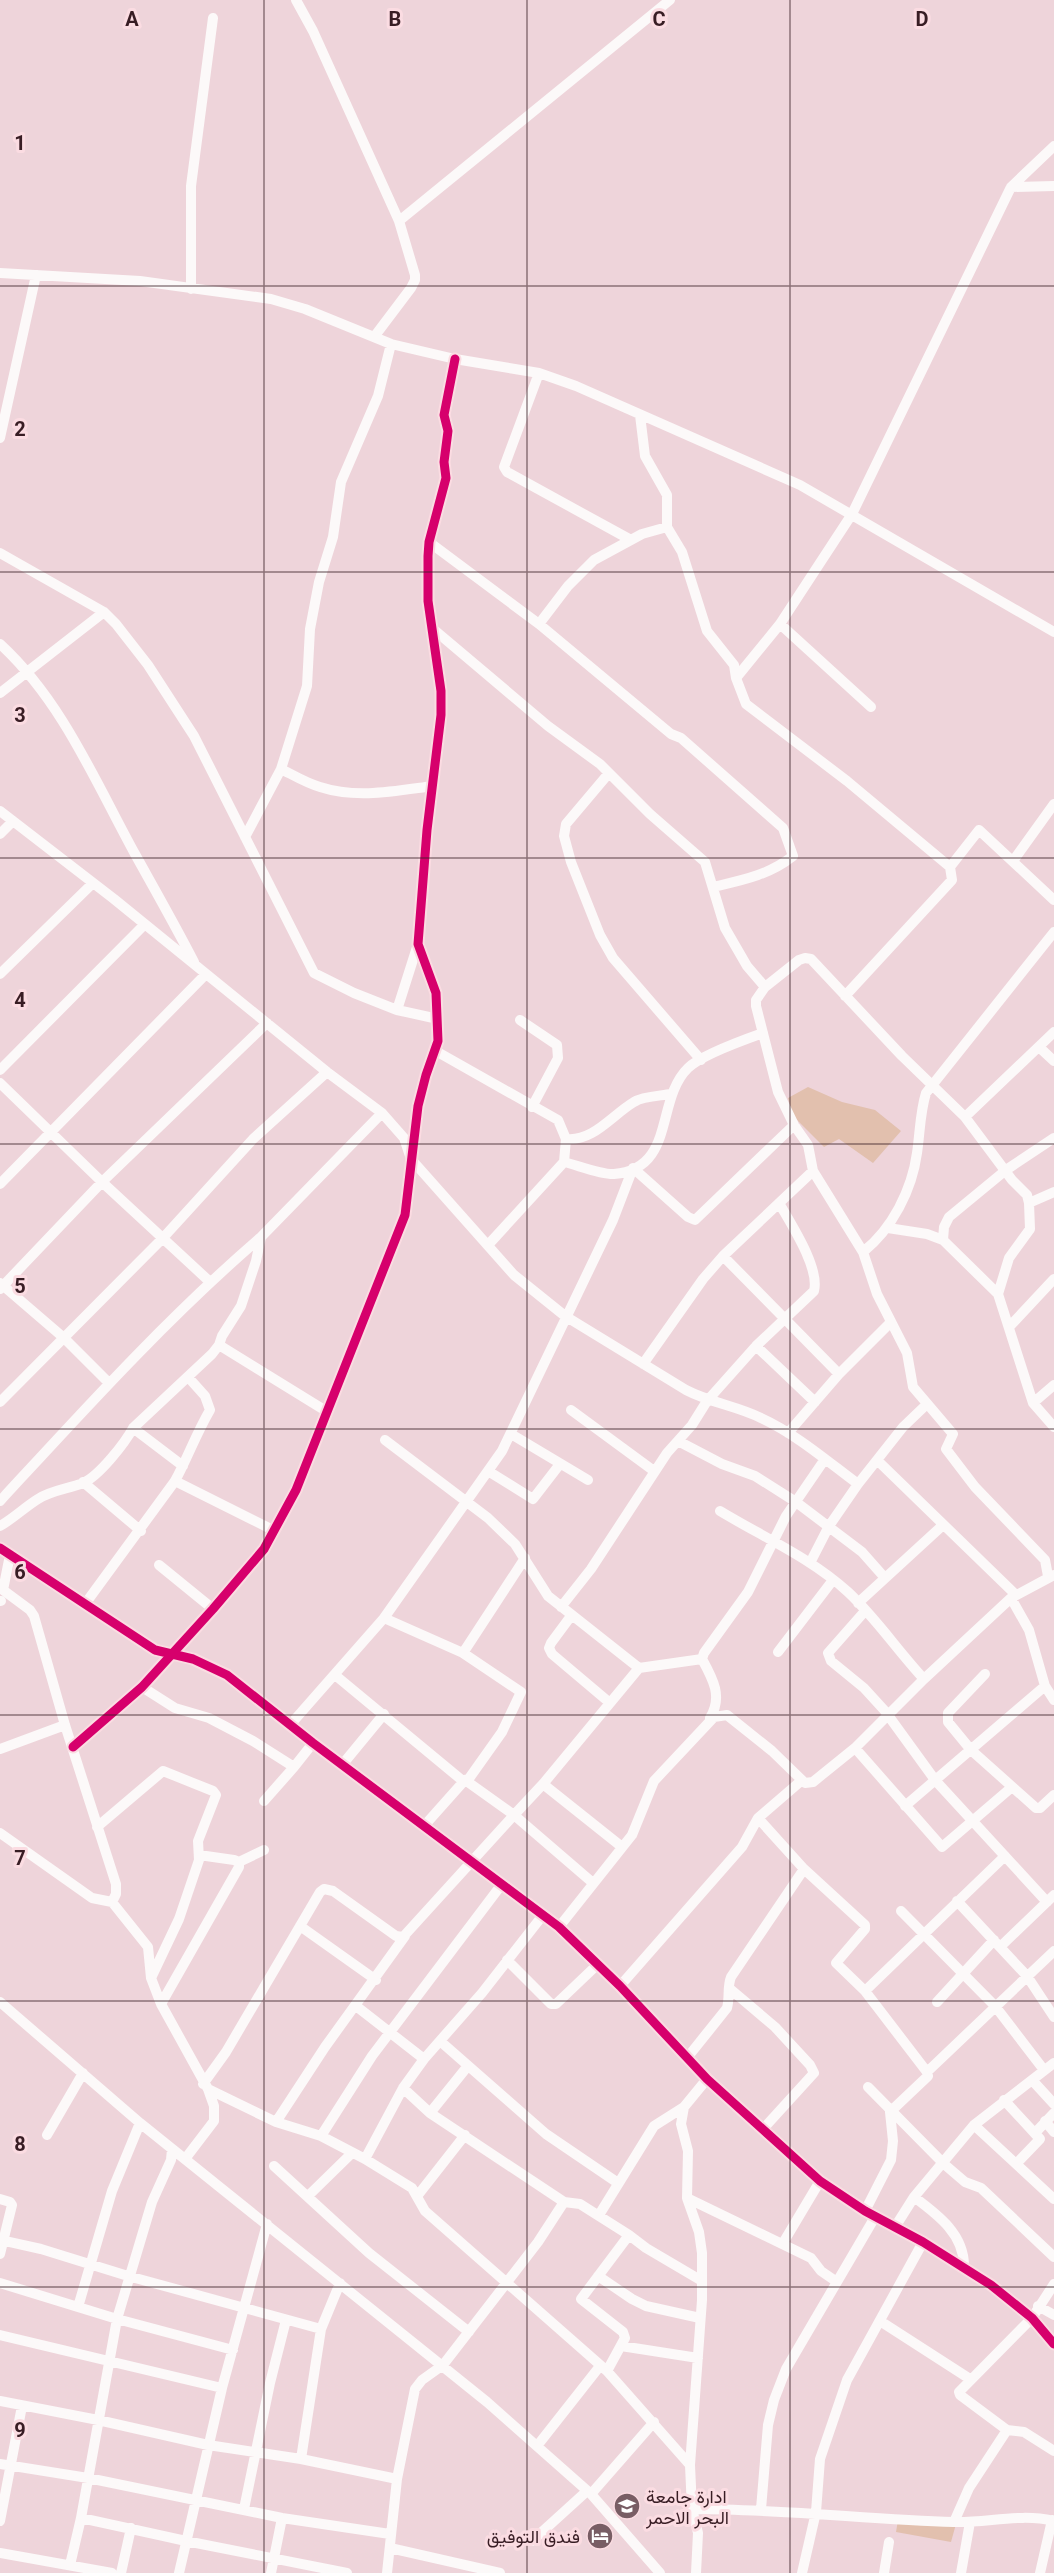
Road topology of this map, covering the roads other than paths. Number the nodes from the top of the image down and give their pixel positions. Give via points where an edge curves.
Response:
1 (296, 0) edge
2 (670, 0) edge
3 (213, 18) dead end
4 (1054, 146) edge
5 (1054, 186) edge
6 (1011, 187) junction
7 (399, 220) junction
8 (0, 273) edge
9 (36, 275) junction
10 (191, 289) junction
11 (374, 337) junction
12 (391, 345) junction
13 (455, 359) junction
14 (539, 373) junction
15 (640, 416) junction
16 (0, 438) edge
17 (852, 514) junction
18 (667, 527) junction
19 (631, 540) junction
20 (429, 542) junction
21 (0, 553) edge
22 (104, 612) junction
23 (539, 624) junction
24 (780, 624) junction
25 (432, 628) junction
26 (1054, 632) edge
27 (0, 644) edge
28 (27, 670) junction
29 (736, 678) junction
30 (0, 693) edge
31 (871, 707) dead end
32 (281, 769) junction
33 (609, 773) junction
34 (433, 786) junction
35 (1054, 804) edge
36 (0, 811) edge
37 (13, 821) junction
38 (0, 834) edge
39 (245, 837) junction
40 (1013, 861) junction
41 (950, 867) junction
42 (93, 884) junction
43 (713, 887) junction
44 (1054, 900) edge
45 (145, 924) junction
46 (1054, 932) edge
47 (418, 944) junction
48 (196, 966) junction
49 (0, 974) edge
50 (206, 974) junction
51 (765, 987) junction
52 (845, 996) junction
53 (397, 1010) junction
54 (438, 1019) junction
55 (520, 1020) dead end
56 (267, 1023) junction
57 (1054, 1032) edge
58 (764, 1033) junction
59 (1039, 1047) junction
60 (434, 1050) junction
61 (701, 1060) junction
62 (1054, 1061) edge
63 (0, 1070) edge
64 (327, 1072) junction
65 (0, 1083) edge
66 (932, 1086) junction
67 (671, 1094) junction
68 (532, 1107) junction
69 (382, 1113) junction
70 (964, 1117) junction
71 (795, 1125) junction
72 (51, 1132) junction
73 (1054, 1138) edge
74 (566, 1139) junction
75 (411, 1159) junction
76 (564, 1162) junction
77 (633, 1168) junction
78 (1006, 1170) junction
79 (813, 1171) junction
80 (102, 1182) junction
81 (0, 1184) edge
82 (1054, 1192) edge
83 (779, 1203) junction
84 (1029, 1203) junction
85 (888, 1227) junction
86 (261, 1237) junction
87 (162, 1239) junction
88 (943, 1240) junction
89 (488, 1245) junction
90 (863, 1252) junction
91 (723, 1256) junction
92 (1054, 1279) edge
93 (210, 1281) junction
94 (1, 1286) edge
95 (998, 1294) junction
96 (565, 1316) junction
97 (784, 1320) junction
98 (891, 1322) junction
99 (1010, 1326) junction
100 (63, 1338) junction
101 (219, 1345) junction
102 (756, 1346) junction
103 (643, 1364) junction
104 (839, 1374) junction
105 (188, 1377) junction
106 (109, 1383) junction
107 (1054, 1385) edge
108 (707, 1401) junction
109 (0, 1402) edge
110 (815, 1402) junction
111 (1033, 1403) junction
112 (927, 1404) junction
113 (571, 1410) dead end
114 (326, 1411) junction
115 (1054, 1427) edge
116 (133, 1428) junction
117 (788, 1433) junction
118 (512, 1434) junction
119 (385, 1440) dead end
120 (678, 1441) junction
121 (825, 1459) junction
122 (878, 1461) junction
123 (560, 1464) junction
124 (183, 1466) junction
125 (654, 1470) junction
126 (488, 1471) junction
127 (588, 1480) dead end
128 (175, 1481) junction
129 (83, 1482) junction
130 (858, 1484) junction
131 (0, 1501) edge
132 (467, 1502) junction
133 (796, 1502) junction
134 (720, 1511) dead end
135 (943, 1525) junction
136 (0, 1526) edge
137 (829, 1526) junction
138 (141, 1531) junction
139 (274, 1531) junction
140 (774, 1544) junction
141 (5, 1552) edge
142 (525, 1558) junction
143 (810, 1563) junction
144 (159, 1564) dead end
145 (1051, 1576) edge
146 (885, 1578) junction
147 (833, 1580) junction
148 (1013, 1596) junction
149 (1, 1599) edge
150 (85, 1604) junction
151 (561, 1607) junction
152 (862, 1607) junction
153 (213, 1609) junction
154 (571, 1616) junction
155 (384, 1618) junction
156 (778, 1652) dead end
157 (463, 1653) junction
158 (172, 1655) junction
159 (702, 1659) junction
160 (639, 1668) junction
161 (985, 1674) dead end
162 (335, 1675) junction
163 (924, 1678) junction
164 (1045, 1686) junction
165 (142, 1687) junction
166 (1054, 1700) edge
167 (610, 1703) junction
168 (384, 1714) junction
169 (888, 1716) junction
170 (710, 1718) junction
171 (65, 1725) junction
172 (290, 1725) junction
173 (314, 1743) junction
174 (73, 1747) junction
175 (855, 1748) junction
176 (0, 1749) edge
177 (971, 1750) junction
178 (342, 1765) junction
179 (294, 1767) junction
180 (466, 1780) junction
181 (935, 1780) junction
182 (801, 1781) junction
183 (543, 1784) junction
184 (1012, 1787) junction
185 (1054, 1795) edge
186 (264, 1801) dead end
187 (905, 1806) junction
188 (514, 1815) junction
189 (758, 1818) junction
190 (974, 1821) junction
191 (97, 1827) junction
192 (424, 1827) junction
193 (0, 1833) edge
194 (622, 1847) junction
195 (264, 1850) dead end
196 (200, 1855) junction
197 (1005, 1856) junction
198 (238, 1862) junction
199 (471, 1862) junction
200 (804, 1869) junction
201 (593, 1883) junction
202 (502, 1884) junction
203 (1050, 1899) edge
204 (957, 1901) junction
205 (112, 1902) junction
206 (901, 1911) dead end
207 (543, 1915) junction
208 (300, 1926) junction
209 (559, 1928) junction
210 (405, 1936) junction
211 (924, 1936) junction
212 (997, 1943) junction
213 (1054, 1951) edge
214 (507, 1960) junction
215 (598, 1964) junction
216 (963, 1975) junction
217 (1027, 1976) junction
218 (151, 1978) junction
219 (376, 1980) junction
220 (620, 1986) junction
221 (729, 1988) junction
222 (865, 1991) junction
223 (0, 2002) edge
224 (937, 2002) dead end
225 (161, 2004) junction
226 (356, 2006) junction
227 (995, 2006) junction
228 (1054, 2017) edge
229 (390, 2031) junction
230 (440, 2041) junction
231 (687, 2058) junction
232 (424, 2059) junction
233 (1054, 2063) edge
234 (467, 2067) junction
235 (1044, 2070) junction
236 (927, 2072) junction
237 (82, 2073) junction
238 (707, 2079) junction
239 (1032, 2080) junction
240 (205, 2087) junction
241 (868, 2087) dead end
242 (403, 2088) junction
243 (1004, 2100) junction
244 (1054, 2104) edge
245 (684, 2108) junction
246 (890, 2112) junction
247 (430, 2113) junction
248 (1050, 2117) edge
249 (276, 2122) junction
250 (140, 2123) junction
251 (974, 2125) junction
252 (763, 2129) junction
253 (1054, 2132) edge
254 (1035, 2133) junction
255 (465, 2134) junction
256 (47, 2135) dead end
257 (321, 2136) junction
258 (172, 2148) junction
259 (352, 2153) junction
260 (185, 2159) junction
261 (365, 2159) junction
262 (944, 2164) junction
263 (1016, 2164) junction
264 (274, 2166) dead end
265 (820, 2181) junction
266 (618, 2183) junction
267 (418, 2195) junction
268 (308, 2196) junction
269 (914, 2197) junction
270 (687, 2198) junction
271 (0, 2199) edge
272 (1054, 2199) edge
273 (564, 2202) junction
274 (865, 2211) junction
275 (598, 2215) junction
276 (875, 2217) junction
277 (267, 2224) junction
278 (895, 2227) junction
279 (628, 2235) junction
280 (2, 2240) edge
281 (923, 2242) junction
282 (783, 2243) junction
283 (0, 2254) edge
284 (1054, 2257) edge
285 (89, 2263) junction
286 (964, 2266) junction
287 (128, 2276) junction
288 (598, 2276) junction
289 (702, 2281) junction
290 (0, 2283) edge
291 (340, 2283) junction
292 (837, 2283) junction
293 (1054, 2284) edge
294 (506, 2285) junction
295 (1038, 2306) junction
296 (78, 2307) junction
297 (243, 2307) junction
298 (1054, 2315) edge
299 (700, 2318) junction
300 (1032, 2318) junction
301 (117, 2319) junction
302 (286, 2320) junction
303 (880, 2321) junction
304 (321, 2329) junction
305 (469, 2332) junction
306 (0, 2335) edge
307 (1054, 2344) edge
308 (621, 2346) junction
309 (233, 2350) junction
310 (698, 2358) junction
311 (110, 2362) junction
312 (443, 2365) junction
313 (604, 2368) junction
314 (970, 2379) junction
315 (222, 2388) junction
316 (0, 2401) edge
317 (22, 2406) junction
318 (98, 2420) junction
319 (654, 2422) junction
320 (1008, 2430) junction
321 (208, 2445) junction
322 (537, 2446) junction
323 (1054, 2451) edge
324 (255, 2454) junction
325 (301, 2459) junction
326 (5, 2465) edge
327 (690, 2465) junction
328 (88, 2478) junction
329 (397, 2479) junction
330 (589, 2492) junction
331 (195, 2501) junction
332 (244, 2509) junction
333 (692, 2509) junction
334 (761, 2509) junction
335 (816, 2512) junction
336 (81, 2518) junction
337 (282, 2518) junction
338 (0, 2521) edge
339 (1053, 2521) edge
340 (954, 2522) junction
341 (970, 2522) junction
342 (131, 2528) junction
343 (390, 2534) junction
344 (186, 2541) junction
345 (532, 2541) dead end
346 (889, 2542) dead end
347 (390, 2548) junction
348 (0, 2553) edge
349 (274, 2560) junction
350 (42, 2561) junction
351 (454, 2561) junction
352 (70, 2565) junction
353 (330, 2572) edge
354 (40, 2573) edge
355 (112, 2573) edge
356 (121, 2573) edge
357 (178, 2573) edge
358 (271, 2573) edge
359 (347, 2573) edge
360 (387, 2573) edge
361 (450, 2573) edge
362 (500, 2573) edge
363 (660, 2573) edge
364 (696, 2573) edge
365 (802, 2573) edge
366 (884, 2573) edge
367 (961, 2573) edge
368 (1040, 2573) edge

1 - 7 street
2 - 7 street
3 - 10 street via 191,186
4 - 6 street
5 - 6 street
6 - 17 street
7 - 11 street via 415,280
8 - 9 street
9 - 10 street via 140,281
9 - 16 street
10 - 11 street via 271,299
11 - 12 street
12 - 13 street
12 - 32 street via 378,396 341,482 333,537 309,629 307,686
13 - 14 street
13 - 20 street via 444,415 448,431 446,478
14 - 15 street
14 - 19 street via 504,467
15 - 17 street via 785,477
15 - 18 street via 645,456 667,495
17 - 24 street
17 - 26 street
18 - 19 street
18 - 29 street via 682,552 707,631 730,660
19 - 23 street via 594,560
20 - 23 street
20 - 25 street via 428,601
21 - 22 street
22 - 28 street
22 - 39 street via 148,665 194,736
23 - 43 street via 671,734 681,738 783,828 793,856 762,875
24 - 29 street
24 - 31 street
25 - 33 street via 520,704
25 - 34 street via 441,691
27 - 28 street
28 - 30 street
28 - 48 street via 110,803
29 - 41 street via 746,704
32 - 34 street via 318,787 341,792 382,793
32 - 39 street
33 - 43 street via 705,862
33 - 61 street via 566,824 564,836 572,862 613,958
34 - 47 street
35 - 40 street
36 - 37 street
37 - 38 street
37 - 42 street
39 - 53 street via 314,973
40 - 41 street via 979,830
40 - 44 street
41 - 52 street via 952,880
42 - 45 street
42 - 49 street
43 - 51 street via 725,928
45 - 48 street
45 - 63 street
46 - 66 street
47 - 53 street
47 - 54 street via 436,993
48 - 50 street
50 - 56 street
50 - 72 street
51 - 52 street via 805,958 811,959
51 - 58 street via 756,1000
52 - 66 street
53 - 54 street
54 - 60 street
55 - 68 street via 557,1045 558,1058
56 - 64 street
56 - 80 street
57 - 59 street
58 - 61 street
58 - 71 street via 778,1092
59 - 62 street
59 - 70 street
60 - 68 street
60 - 75 street via 418,1106
61 - 67 street via 689,1066
64 - 69 street
64 - 87 street via 253,1139
65 - 72 street
66 - 70 street
66 - 85 street via 922,1106 917,1157 907,1190
67 - 74 street via 636,1100 592,1133 578,1140
67 - 77 street via 660,1142 649,1158
68 - 74 street via 558,1120
69 - 75 street via 404,1138
69 - 86 street
70 - 78 street
71 - 77 street via 695,1220
71 - 79 street via 808,1145
72 - 80 street
72 - 81 street
73 - 78 street
74 - 76 street
75 - 89 street
75 - 114 street via 405,1215
76 - 77 street via 613,1175
76 - 89 street
77 - 96 street via 613,1220
78 - 84 street
78 - 88 street via 949,1217
79 - 83 street
79 - 90 street
80 - 87 street
80 - 94 street
82 - 84 street
83 - 91 street
83 - 97 street via 799,1239 816,1284 814,1292
84 - 95 street via 1030,1229 1010,1258
85 - 88 street
85 - 90 street
86 - 93 street
86 - 101 street via 241,1306
87 - 93 street
87 - 100 street
88 - 95 street
89 - 96 street via 507,1269
90 - 98 street
91 - 97 street
91 - 103 street
92 - 99 street
93 - 106 street
94 - 100 street
95 - 99 street
96 - 103 street
96 - 118 street
97 - 102 street
97 - 104 street
98 - 104 street
98 - 112 street via 907,1353 913,1387
99 - 111 street
100 - 106 street
100 - 109 street
101 - 105 street
101 - 114 street
102 - 108 street
102 - 110 street
103 - 108 street
104 - 110 street
105 - 116 street
105 - 124 street via 205,1396 210,1410 193,1438
106 - 131 street
107 - 111 street
108 - 117 street via 752,1414
108 - 120 street
110 - 117 street
111 - 115 street
112 - 122 street via 903,1427
112 - 145 street via 953,1434 946,1449 975,1487 1045,1560
113 - 125 street
114 - 139 street via 296,1490
116 - 124 street
116 - 129 street
117 - 121 street
118 - 123 street
118 - 126 street
119 - 132 street
120 - 125 street
120 - 133 street via 754,1476
121 - 130 street
121 - 133 street
122 - 130 street
122 - 135 street
123 - 126 street via 533,1499
123 - 127 street
124 - 128 street
125 - 151 street via 591,1569
126 - 132 street
128 - 138 street
128 - 139 street
129 - 136 street via 39,1498
129 - 138 street
130 - 137 street
132 - 142 street via 515,1544
132 - 155 street
133 - 137 street
133 - 140 street
134 - 140 street
135 - 146 street
135 - 148 street
137 - 143 street
137 - 146 street via 862,1552
138 - 150 street
139 - 153 street via 264,1549
140 - 143 street
140 - 159 street via 748,1592
141 - 149 street
141 - 150 street
142 - 151 street via 548,1596
142 - 157 street
143 - 147 street
144 - 153 street
145 - 148 street
146 - 152 street
147 - 152 street
147 - 156 street
148 - 163 street
148 - 164 street via 1029,1630
149 - 171 street via 30,1610 34,1616
150 - 158 street via 139,1641
151 - 154 street
152 - 163 street
152 - 169 street via 828,1653 831,1661 864,1688
153 - 158 street
154 - 160 street
154 - 167 street via 549,1648
155 - 157 street
155 - 162 street
157 - 180 street via 521,1692 502,1732
158 - 165 street
158 - 172 street via 193,1659 227,1675
159 - 160 street
159 - 170 street via 714,1679 716,1692 717,1708
160 - 167 street
161 - 177 street via 948,1713 948,1722
162 - 168 street
162 - 172 street
163 - 169 street
164 - 166 street
164 - 177 street
165 - 174 street
165 - 179 street via 175,1708 209,1718 253,1741
167 - 183 street
168 - 178 street
168 - 180 street
169 - 175 street
169 - 181 street
170 - 182 street via 727,1715 772,1751
170 - 194 street via 654,1781 632,1835
171 - 174 street
171 - 176 street
172 - 173 street
173 - 178 street
173 - 179 street
174 - 191 street
175 - 182 street via 813,1782
175 - 187 street
177 - 181 street
177 - 184 street
178 - 192 street
179 - 186 street
180 - 188 street
180 - 192 street
181 - 187 street
181 - 190 street
182 - 189 street
183 - 188 street
183 - 194 street
184 - 185 street via 1036,1808
184 - 190 street
187 - 190 street via 942,1847
188 - 199 street
188 - 201 street
189 - 200 street
189 - 220 street via 742,1846
190 - 197 street
191 - 196 street via 164,1770 216,1795 198,1841
191 - 205 street via 116,1884
192 - 199 street
193 - 205 street via 92,1898
194 - 201 street
195 - 198 street
196 - 198 street
196 - 218 street via 179,1919
197 - 203 street
197 - 204 street
198 - 225 street via 239,1867
199 - 202 street
199 - 210 street
200 - 221 street via 732,1977
200 - 222 street via 865,1925 836,1963
201 - 209 street
202 - 207 street
202 - 229 street
203 - 212 street
204 - 211 street
204 - 212 street
205 - 218 street via 148,1947
206 - 211 street
207 - 209 street
207 - 214 street
208 - 210 street via 320,1892 328,1889 396,1936
208 - 219 street
208 - 240 street
209 - 215 street
210 - 219 street
211 - 216 street
211 - 222 street
212 - 216 street
212 - 217 street
213 - 217 street
214 - 215 street via 551,2004 556,2004
214 - 230 street
215 - 220 street
216 - 224 street
216 - 227 street
217 - 227 street
217 - 228 street
218 - 225 street
219 - 226 street
220 - 231 street
221 - 231 street via 727,2008
221 - 252 street via 775,2027 814,2073
222 - 236 street
223 - 237 street
225 - 240 street
226 - 229 street
226 - 249 street
227 - 235 street
227 - 236 street
229 - 232 street
229 - 257 street
230 - 232 street
230 - 234 street
231 - 238 street
232 - 242 street
233 - 235 street
234 - 247 street
234 - 266 street via 546,2134
235 - 239 street
236 - 246 street via 928,2076
237 - 250 street
237 - 256 street
238 - 245 street
238 - 252 street
239 - 243 street
239 - 244 street
240 - 249 street
240 - 260 street via 216,2113 214,2121
241 - 246 street
242 - 247 street
242 - 261 street
243 - 251 street
243 - 254 street
245 - 266 street via 654,2126
245 - 270 street via 681,2124 688,2151
246 - 262 street
246 - 274 street via 891,2160
247 - 255 street
248 - 253 street
248 - 254 street
249 - 257 street
250 - 258 street
250 - 285 street via 112,2191
251 - 262 street
251 - 263 street
252 - 265 street
254 - 263 street via 1040,2139
255 - 267 street
255 - 273 street
257 - 259 street
258 - 260 street
258 - 287 street
259 - 261 street
259 - 268 street
260 - 277 street
261 - 267 street
262 - 269 street
262 - 284 street via 965,2182 981,2188
263 - 272 street
264 - 268 street
265 - 274 street
265 - 282 street
266 - 275 street
267 - 294 street via 425,2211
268 - 305 street via 369,2253
269 - 278 street
269 - 286 street via 947,2224 961,2246
270 - 282 street
270 - 289 street via 699,2232
271 - 280 street via 12,2205
273 - 275 street via 580,2204
273 - 294 street
274 - 276 street
275 - 279 street
276 - 278 street
276 - 292 street
277 - 291 street
277 - 297 street
278 - 281 street
279 - 288 street
279 - 289 street
280 - 283 street
280 - 285 street
281 - 286 street
281 - 303 street
282 - 292 street via 812,2258 820,2271
285 - 287 street
285 - 296 street
286 - 300 street
287 - 297 street
287 - 301 street
288 - 299 street via 646,2306
288 - 308 street via 581,2300 623,2332
289 - 299 street
290 - 296 street
291 - 304 street
291 - 312 street
292 - 334 street via 786,2369 774,2400
293 - 295 street
294 - 305 street
294 - 313 street
295 - 298 street
295 - 300 street
296 - 301 street
297 - 302 street
297 - 309 street
299 - 310 street
300 - 307 street
300 - 314 street
301 - 309 street
301 - 311 street
302 - 304 street
302 - 324 street
303 - 314 street
303 - 335 street via 847,2380 823,2450
304 - 325 street
305 - 312 street
306 - 311 street
308 - 310 street
308 - 313 street
309 - 315 street
310 - 327 street
311 - 315 street
311 - 318 street
312 - 322 street
312 - 329 street via 415,2389
313 - 319 street
313 - 322 street
314 - 320 street via 960,2389 960,2395
315 - 321 street
316 - 317 street
317 - 318 street
317 - 326 street
318 - 321 street
318 - 328 street
319 - 327 street
319 - 330 street
320 - 323 street via 1024,2432
320 - 340 street via 969,2488
321 - 324 street
321 - 331 street
322 - 330 street
324 - 325 street
324 - 332 street
325 - 329 street
326 - 328 street
326 - 338 street
327 - 333 street
328 - 331 street
328 - 336 street
329 - 343 street
330 - 345 street
330 - 363 street
331 - 332 street
331 - 344 street
332 - 337 street
333 - 334 street
333 - 364 street via 698,2533
334 - 335 street
335 - 340 street
335 - 365 street
336 - 342 street
336 - 352 street
337 - 343 street
337 - 349 street
339 - 341 street via 998,2518
339 - 368 street
340 - 341 street
341 - 367 street
342 - 344 street
342 - 356 street
343 - 347 street
344 - 349 street
344 - 357 street
346 - 366 street
347 - 351 street
347 - 360 street
348 - 350 street
349 - 353 street
349 - 358 street
350 - 352 street
350 - 354 street
351 - 361 street
351 - 362 street
352 - 355 street
353 - 359 street

